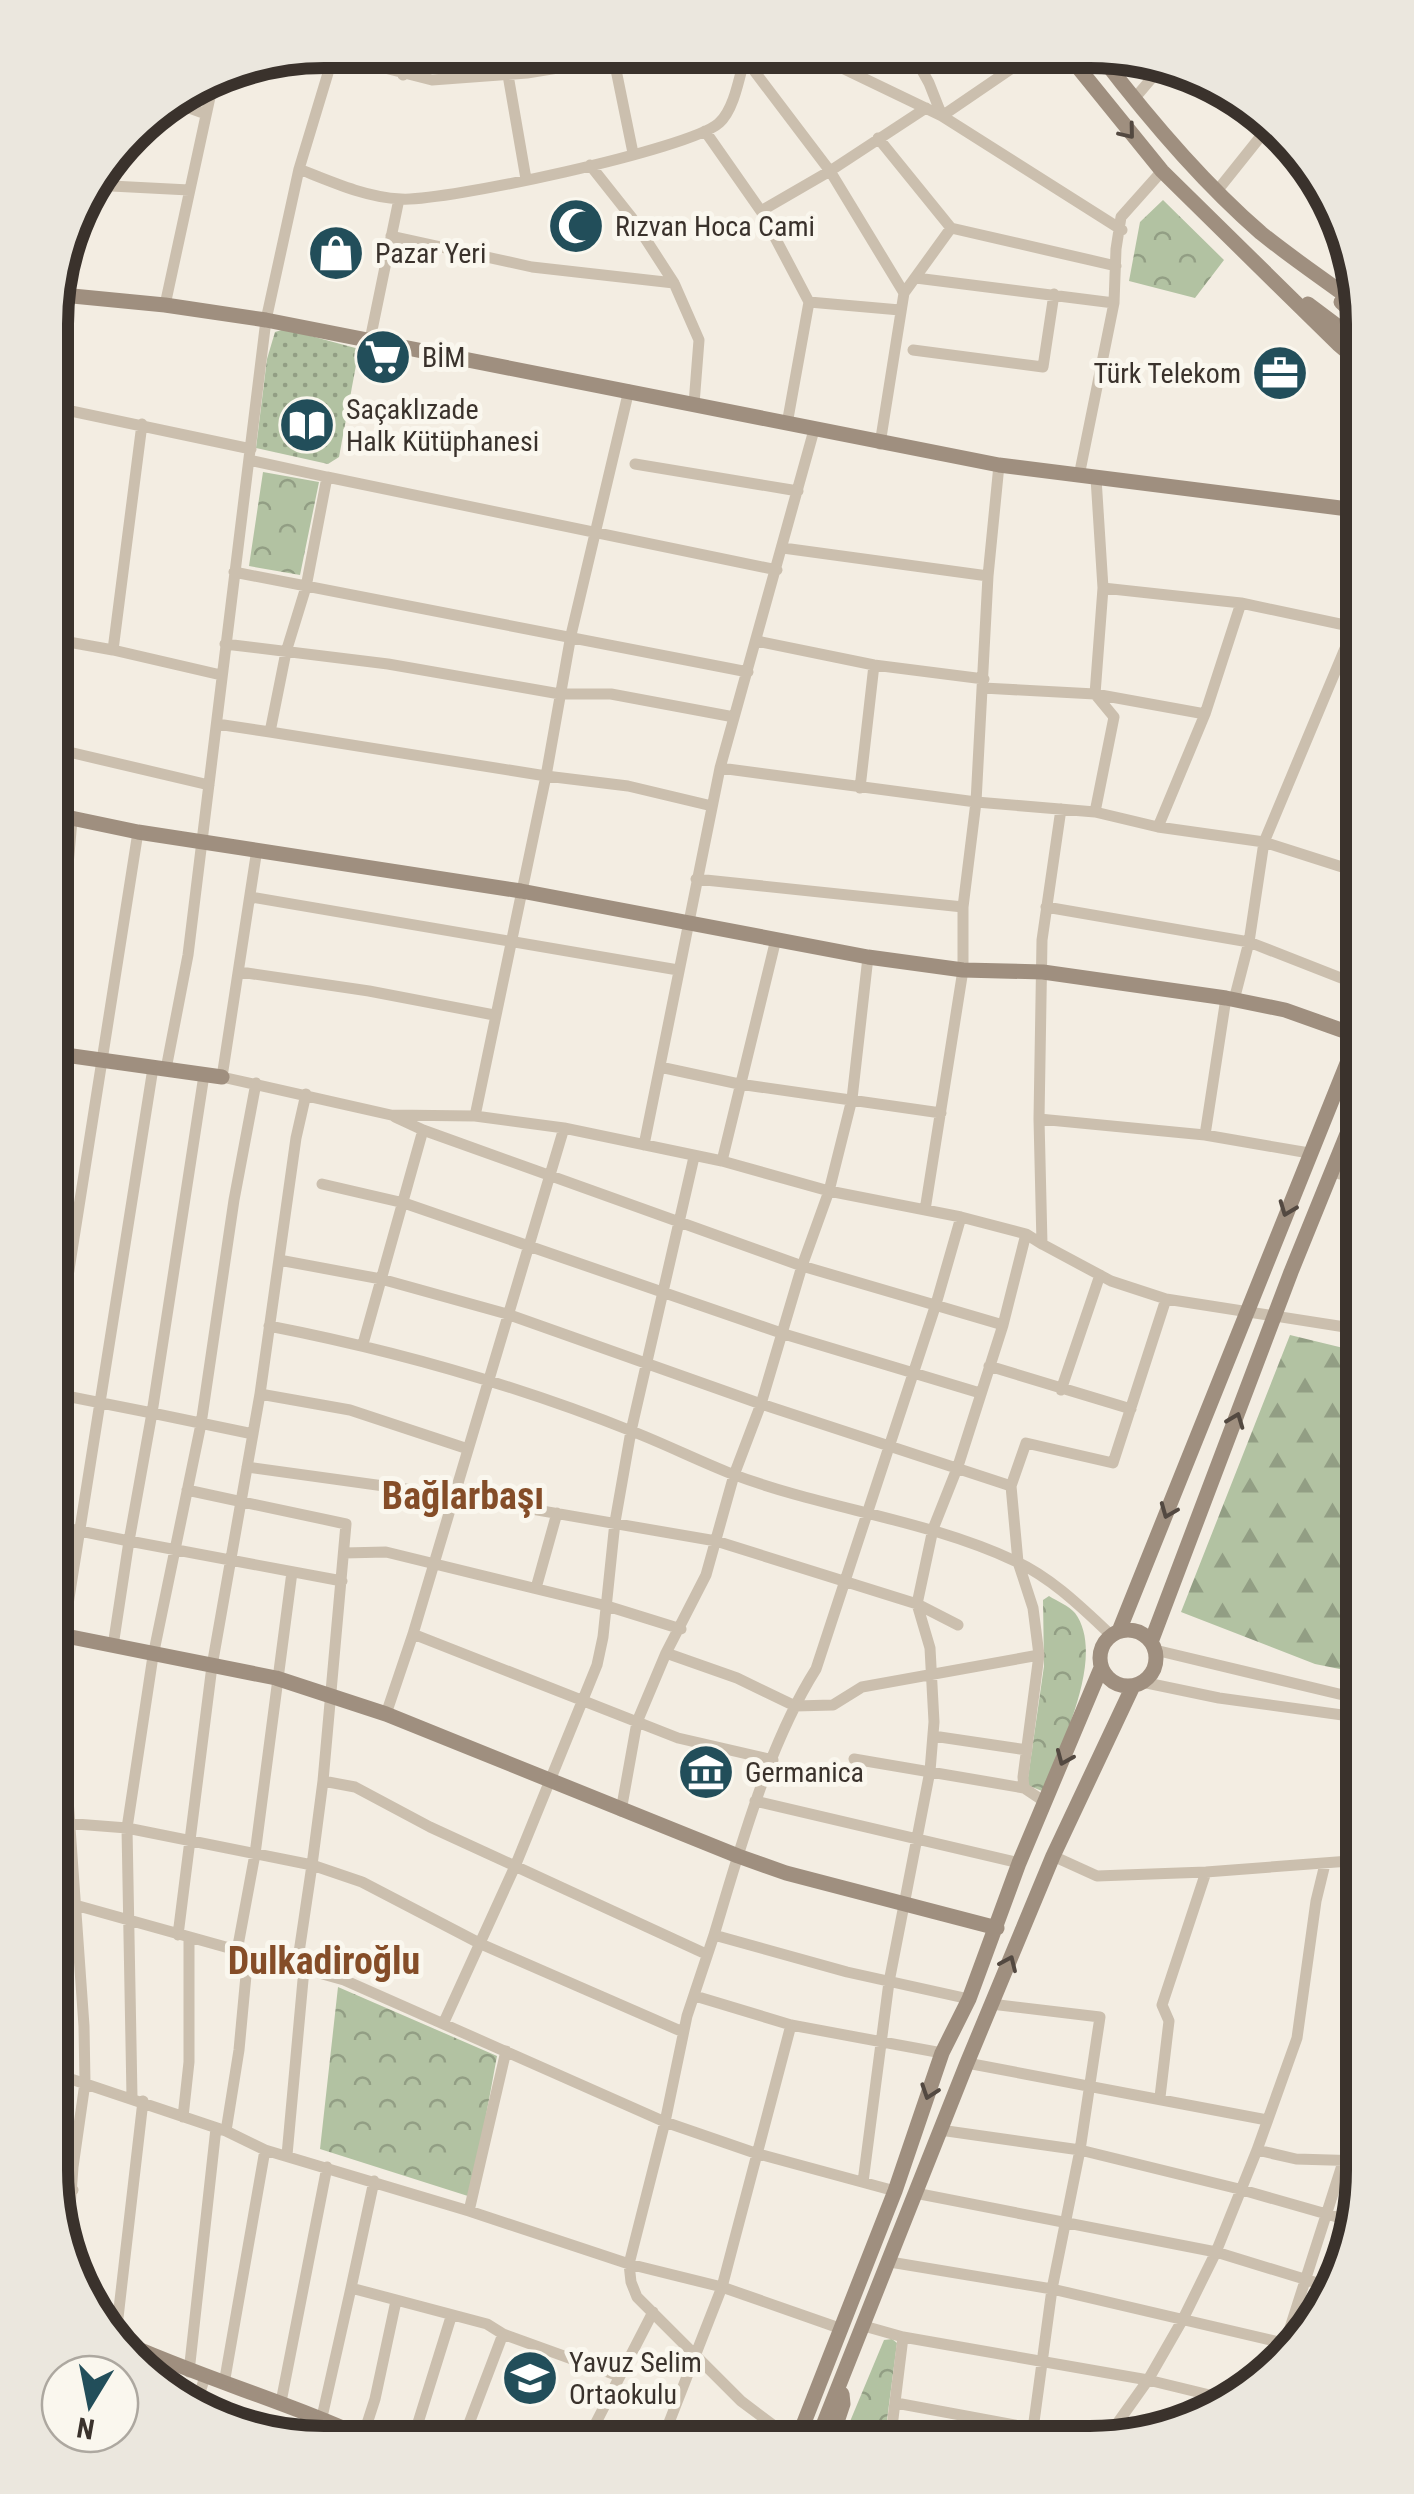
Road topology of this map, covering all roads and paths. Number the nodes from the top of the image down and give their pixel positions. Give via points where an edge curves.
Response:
1 (330, 67) edge
2 (377, 67) edge
3 (402, 67) edge
4 (525, 67) edge
5 (566, 67) edge
6 (615, 67) edge
7 (743, 67) edge
8 (753, 67) edge
9 (840, 67) edge
10 (920, 67) edge
11 (1002, 67) edge
12 (1078, 67) edge
13 (1110, 68) edge
14 (552, 69) joint
15 (526, 73) junction
16 (508, 74) junction
17 (403, 75) junction
18 (1154, 76) edge
19 (210, 94) edge
20 (1134, 100) junction
21 (187, 107) edge
22 (926, 108) junction
23 (206, 114) junction
24 (942, 116) junction
25 (705, 132) junction
26 (1262, 134) edge
27 (878, 138) junction
28 (632, 154) junction
29 (590, 166) junction
30 (299, 169) junction
31 (830, 171) junction
32 (1162, 171) junction
33 (526, 179) junction
34 (108, 186) edge
35 (189, 190) junction
36 (1217, 190) junction
37 (399, 199) junction
38 (761, 211) junction
39 (951, 228) junction
40 (1216, 228) junction
41 (1122, 230) junction
42 (1262, 234) junction
43 (391, 236) junction
44 (1116, 266) junction
45 (916, 278) junction
46 (674, 284) junction
47 (904, 293) junction
48 (1054, 294) junction
49 (1344, 294) edge
50 (69, 296) edge
51 (809, 302) junction
52 (1114, 303) junction
53 (165, 306) junction
54 (1346, 306) edge
55 (900, 310) junction
56 (266, 320) junction
57 (1346, 332) edge
58 (370, 340) junction
59 (1346, 349) edge
60 (914, 350) dead end
61 (629, 390) junction
62 (694, 404) junction
63 (67, 410) edge
64 (142, 424) junction
65 (787, 424) junction
66 (814, 430) junction
67 (880, 444) junction
68 (250, 455) junction
69 (634, 464) dead end
70 (1000, 465) junction
71 (1088, 477) junction
72 (328, 478) junction
73 (798, 491) junction
74 (1346, 508) edge
75 (594, 535) junction
76 (783, 548) junction
77 (777, 570) junction
78 (234, 572) junction
79 (988, 576) junction
80 (306, 586) junction
81 (1103, 588) junction
82 (1242, 603) junction
83 (1346, 627) edge
84 (571, 635) junction
85 (757, 641) junction
86 (67, 642) edge
87 (226, 644) junction
88 (113, 650) junction
89 (286, 652) junction
90 (1346, 659) edge
91 (874, 665) junction
92 (748, 672) junction
93 (222, 674) junction
94 (984, 683) junction
95 (560, 694) junction
96 (1095, 694) junction
97 (1205, 714) junction
98 (734, 717) junction
99 (216, 724) junction
100 (270, 732) junction
101 (67, 752) edge
102 (720, 768) junction
103 (546, 776) junction
104 (209, 786) junction
105 (860, 788) junction
106 (976, 802) junction
107 (712, 806) junction
108 (1061, 809) junction
109 (1095, 812) junction
110 (67, 818) edge
111 (72, 820) junction
112 (1158, 827) junction
113 (138, 832) junction
114 (203, 841) junction
115 (1264, 842) junction
116 (257, 849) junction
117 (1346, 868) edge
118 (67, 876) edge
119 (696, 879) junction
120 (520, 891) junction
121 (251, 898) junction
122 (963, 907) junction
123 (1046, 907) junction
124 (687, 923) junction
125 (776, 939) junction
126 (510, 941) junction
127 (1248, 942) junction
128 (868, 957) junction
129 (678, 970) junction
130 (963, 970) junction
131 (240, 972) junction
132 (1043, 972) junction
133 (1346, 980) edge
134 (1230, 999) junction
135 (494, 1015) junction
136 (1346, 1025) edge
137 (67, 1056) edge
138 (103, 1061) junction
139 (1346, 1065) edge
140 (660, 1067) junction
141 (159, 1068) junction
142 (204, 1075) junction
143 (222, 1077) junction
144 (256, 1083) junction
145 (739, 1084) junction
146 (306, 1094) junction
147 (852, 1099) junction
148 (940, 1114) junction
149 (392, 1115) junction
150 (476, 1116) junction
151 (1040, 1120) junction
152 (564, 1128) junction
153 (423, 1130) junction
154 (1206, 1135) junction
155 (1346, 1137) edge
156 (644, 1145) junction
157 (1309, 1154) junction
158 (694, 1157) junction
159 (722, 1161) junction
160 (1332, 1172) junction
161 (550, 1173) junction
162 (1346, 1176) edge
163 (322, 1184) dead end
164 (829, 1191) junction
165 (404, 1203) junction
166 (926, 1210) junction
167 (961, 1217) junction
168 (679, 1220) junction
169 (1026, 1234) junction
170 (1042, 1244) junction
171 (527, 1245) junction
172 (279, 1260) junction
173 (802, 1266) junction
174 (1100, 1276) junction
175 (381, 1279) junction
176 (67, 1285) edge
177 (665, 1291) junction
178 (1166, 1299) junction
179 (936, 1304) junction
180 (1250, 1311) junction
181 (508, 1314) junction
182 (1276, 1314) junction
183 (1002, 1325) junction
184 (269, 1326) junction
185 (1346, 1327) edge
186 (784, 1334) junction
187 (363, 1344) junction
188 (649, 1364) junction
189 (989, 1366) junction
190 (913, 1372) junction
191 (487, 1381) junction
192 (1061, 1390) junction
193 (980, 1392) junction
194 (260, 1394) junction
195 (67, 1396) edge
196 (101, 1402) junction
197 (761, 1404) junction
198 (1132, 1409) junction
199 (152, 1413) junction
200 (201, 1424) junction
201 (632, 1431) junction
202 (252, 1434) junction
203 (888, 1447) junction
204 (468, 1450) junction
205 (958, 1466) junction
206 (247, 1467) junction
207 (734, 1475) junction
208 (1012, 1486) junction
209 (186, 1490) junction
210 (456, 1496) junction
211 (240, 1502) junction
212 (558, 1512) junction
213 (867, 1513) junction
214 (615, 1522) junction
215 (67, 1528) edge
216 (78, 1530) junction
217 (933, 1530) junction
218 (129, 1542) junction
219 (716, 1542) junction
220 (174, 1551) junction
221 (344, 1553) junction
222 (230, 1562) junction
223 (1018, 1562) junction
224 (436, 1564) junction
225 (292, 1572) junction
226 (342, 1581) junction
227 (845, 1583) junction
228 (67, 1584) edge
229 (536, 1588) junction
230 (917, 1604) junction
231 (607, 1606) junction
232 (958, 1625) dead end
233 (680, 1629) junction
234 (1115, 1633) junction
235 (414, 1634) junction
236 (67, 1636) edge
237 (113, 1646) junction
238 (1153, 1646) junction
239 (666, 1654) junction
240 (1039, 1655) junction
241 (153, 1656) junction
242 (212, 1666) junction
243 (1101, 1668) junction
244 (932, 1674) junction
245 (276, 1678) junction
246 (1138, 1684) junction
247 (328, 1694) junction
248 (1346, 1695) edge
249 (583, 1700) junction
250 (795, 1706) junction
251 (386, 1714) junction
252 (1346, 1716) edge
253 (636, 1722) junction
254 (933, 1736) junction
255 (1027, 1750) junction
256 (854, 1759) dead end
257 (774, 1760) junction
258 (930, 1770) junction
259 (551, 1780) junction
260 (323, 1781) junction
261 (1024, 1788) junction
262 (755, 1801) junction
263 (1045, 1802) junction
264 (67, 1809) edge
265 (621, 1811) junction
266 (69, 1825) junction
267 (127, 1828) junction
268 (917, 1837) junction
269 (192, 1839) junction
270 (255, 1854) junction
271 (738, 1856) junction
272 (1053, 1856) junction
273 (1346, 1862) edge
274 (1019, 1863) junction
275 (516, 1864) junction
276 (1325, 1864) junction
277 (312, 1865) junction
278 (1206, 1872) junction
279 (67, 1904) edge
280 (904, 1904) junction
281 (74, 1906) junction
282 (128, 1922) junction
283 (996, 1928) junction
284 (714, 1935) junction
285 (184, 1936) junction
286 (481, 1944) junction
287 (242, 1952) junction
288 (706, 1954) junction
289 (301, 1967) junction
290 (890, 1982) junction
291 (695, 1996) junction
292 (969, 1999) junction
293 (991, 2004) junction
294 (444, 2022) junction
295 (790, 2025) junction
296 (683, 2032) junction
297 (882, 2044) junction
298 (506, 2051) junction
299 (942, 2053) junction
300 (967, 2062) junction
301 (67, 2077) edge
302 (85, 2083) junction
303 (1092, 2084) junction
304 (1160, 2098) junction
305 (137, 2099) junction
306 (183, 2117) junction
307 (1267, 2120) junction
308 (665, 2122) junction
309 (221, 2129) junction
310 (940, 2130) junction
311 (265, 2150) junction
312 (1080, 2150) junction
313 (1257, 2150) junction
314 (755, 2152) junction
315 (287, 2155) junction
316 (1344, 2159) joint
317 (328, 2167) junction
318 (374, 2181) junction
319 (863, 2182) junction
320 (1239, 2189) junction
321 (69, 2190) edge
322 (73, 2190) junction
323 (895, 2191) junction
324 (915, 2193) junction
325 (71, 2210) edge
326 (470, 2210) junction
327 (1326, 2214) junction
328 (1342, 2219) edge
329 (1066, 2222) junction
330 (1216, 2252) junction
331 (890, 2262) junction
332 (629, 2264) junction
333 (1306, 2280) junction
334 (1320, 2284) edge
335 (351, 2288) junction
336 (722, 2288) junction
337 (1052, 2288) junction
338 (396, 2301) junction
339 (653, 2312) junction
340 (451, 2317) junction
341 (1184, 2319) junction
342 (119, 2324) edge
343 (864, 2326) junction
344 (1293, 2328) edge
345 (842, 2329) junction
346 (503, 2334) junction
347 (903, 2337) junction
348 (1277, 2345) edge
349 (141, 2349) edge
350 (696, 2354) junction
351 (1041, 2361) junction
352 (197, 2375) junction
353 (620, 2376) junction
354 (1148, 2380) junction
355 (842, 2382) junction
356 (224, 2384) junction
357 (196, 2392) edge
358 (1212, 2395) edge
359 (281, 2402) junction
360 (896, 2403) junction
361 (322, 2416) junction
362 (1117, 2425) edge
363 (342, 2426) edge
364 (371, 2426) edge
365 (417, 2426) edge
366 (468, 2426) edge
367 (594, 2426) edge
368 (668, 2426) edge
369 (772, 2426) edge
370 (796, 2426) edge
371 (823, 2426) edge
372 (836, 2426) edge
373 (893, 2426) edge
374 (1016, 2426) edge
375 (1032, 2426) edge

1 - 30 street
2 - 17 street
3 - 17 street
4 - 15 street
5 - 14 street
6 - 28 street
7 - 25 street via 721,122
8 - 31 street
9 - 22 street
10 - 24 street
11 - 24 street
12 -> 32 main road
13 - 20 main road
14 - 15 street
15 - 16 street
16 - 17 street via 432,80
16 - 33 street
18 - 20 street
19 - 23 street
20 - 36 main road
21 - 23 street
22 - 24 street
22 - 27 street
23 - 35 street
24 - 41 street
25 - 28 street
25 - 38 street
26 - 36 street
27 - 31 street
27 - 39 street
28 - 29 street
29 - 33 street
29 - 46 street
30 - 37 street
30 - 56 street
31 - 38 street
31 - 47 street
32 - 40 main road
32 - 41 street via 1122,217
33 - 37 street
34 - 35 street
35 - 53 street
36 - 42 main road
37 - 43 street
38 - 51 street
39 - 44 street
39 - 45 street
40 - 57 main road
40 - 59 main road
41 - 44 street
42 - 49 main road
42 - 54 main road
43 - 46 street via 532,267
43 - 58 street
44 - 52 street
45 - 47 street
45 - 48 street
46 - 62 street via 699,340
47 - 55 street
48 - 52 street
48 - 60 street via 1042,367
50 - 53 main road
51 - 55 street
51 - 65 street
52 - 71 street
53 - 56 main road
55 - 67 street
56 - 58 main road
56 - 68 street
58 - 61 main road
61 - 62 main road
61 - 75 street
62 - 65 main road
63 - 64 street
64 - 68 street
64 - 88 street
65 - 66 main road
66 - 67 main road
66 - 73 street
67 - 70 main road
68 - 72 street
68 - 78 street
69 - 73 street
70 - 71 main road
70 - 79 street
71 - 74 main road
71 - 81 street
72 - 75 street
72 - 80 street
73 - 76 street
75 - 77 street
75 - 84 street
76 - 77 street
76 - 79 street
77 - 85 street
78 - 80 street
78 - 87 street
79 - 94 street
80 - 84 street
80 - 89 street
81 - 82 street
81 - 96 street
82 - 83 street
82 - 97 street
84 - 92 street
84 - 95 street
85 - 91 street
85 - 92 street
86 - 88 street
87 - 89 street
87 - 93 street
88 - 93 street
89 - 95 street
89 - 100 street
90 - 115 street
91 - 94 street
91 - 105 street
92 - 98 street
93 - 99 street
94 - 96 street
94 - 106 street
95 - 98 street via 611,694
95 - 103 street
96 - 97 street
96 - 109 street via 1114,717
97 - 112 street
98 - 102 street
99 - 100 street
99 - 104 street
100 - 103 street
101 - 104 street
102 - 105 street
102 - 107 street
103 - 107 street
103 - 120 street
104 - 114 street
105 - 106 street
106 - 108 street
106 - 122 street
107 - 119 street
108 - 109 street
108 - 123 street
109 - 112 street
110 - 111 main road
111 - 113 main road
111 - 118 street
112 - 115 street
113 - 114 main road
113 - 138 street
114 - 116 main road
114 - 141 street via 188,955
115 - 117 street
115 - 127 street
116 - 120 main road
116 - 121 street
119 - 122 street
119 - 124 street
120 - 124 main road
120 - 126 street
121 - 126 street
121 - 131 street
122 - 130 street
123 - 127 street
123 - 132 street
124 - 125 main road
124 - 129 street
125 - 128 main road
125 - 145 street
126 - 129 street
126 - 135 street
127 - 133 street
127 - 134 street
128 - 130 main road
128 - 147 street
129 - 140 street
130 - 132 main road
130 - 148 street
131 - 135 street
131 - 143 street
132 - 134 main road
132 - 151 street
134 - 136 main road
134 - 154 street
135 - 150 street
137 - 138 main road
138 - 141 main road
138 - 176 street
139 - 157 main road
140 - 145 street
140 - 156 street
141 - 142 main road
141 - 196 street
142 - 143 main road
142 - 199 street
143 - 144 street
144 - 146 street
144 - 200 street
145 - 147 street
145 - 159 street
146 - 149 street
146 - 172 street
147 - 148 street
147 - 164 street
148 - 166 street
149 - 150 street
149 - 153 street
150 - 152 street
151 - 154 street
151 - 170 street
152 - 156 street
152 - 161 street
153 - 161 street
153 - 165 street
154 - 157 street
155 - 160 main road
156 - 158 street
157 -> 180 main road
158 - 159 street
158 - 168 street
159 - 164 street
160 - 162 street
160 - 182 main road
161 - 168 street
161 - 171 street
163 - 165 street
164 - 166 street
164 - 173 street
165 - 171 street
165 - 175 street
166 - 167 street
167 - 169 street
167 - 179 street
168 - 173 street
168 - 177 street
169 - 170 street
169 - 183 street
170 - 174 street
171 - 177 street
171 - 181 street
172 - 175 street
172 - 184 street
173 - 179 street
173 - 186 street
174 - 178 street
174 - 192 street
175 - 181 street
175 - 187 street
177 - 186 street
177 - 188 street
178 - 180 street
178 - 198 street
179 - 183 street
179 - 190 street
180 - 182 street
180 -> 234 main road
181 - 188 street
181 - 191 street
182 - 185 street
238 -> 182 main road
183 - 189 street
184 - 187 street
184 - 194 street
186 - 190 street
186 - 197 street
187 - 191 street
188 - 197 street
188 - 201 street
189 - 192 street
189 - 193 street
190 - 193 street
190 - 203 street
191 - 201 street
191 - 204 street
192 - 198 street
193 - 205 street
194 - 202 street
194 - 204 street via 350,1410
195 - 196 street
196 - 199 street
196 - 216 street
197 - 203 street
197 - 207 street
198 - 208 street via 1113,1463 1026,1444
199 - 200 street
199 - 218 street
200 - 202 street
200 - 209 street
201 - 207 street
201 - 214 street
202 - 206 street
203 - 205 street
203 - 213 street
204 - 210 street
205 - 208 street
205 - 217 street
206 - 210 street
206 - 211 street
207 - 213 street
207 - 219 street
208 - 223 street
209 - 211 street
209 - 220 street
210 - 212 street
210 - 224 street
211 - 221 street via 346,1524
211 - 222 street
212 - 214 street
212 - 229 street
213 - 217 street
213 - 227 street
214 - 219 street
214 - 231 street
215 - 216 street
216 - 218 street
216 - 228 street
217 - 223 street
217 - 230 street
218 - 220 street
218 - 237 street
219 - 227 street
219 - 233 street
220 - 222 street
220 - 241 street
221 - 224 street via 386,1552
221 - 226 street
222 - 225 street
222 - 242 street
223 - 234 street
223 - 240 street
224 - 229 street
224 - 235 street
225 - 226 street
225 - 245 street
226 - 247 street
227 - 230 street
227 - 250 street via 816,1669
229 - 231 street
230 - 232 street
230 - 244 street
231 - 233 street
231 - 249 street
233 - 239 street
234 - 238 main road via 1137,1632
234 - 243 main road via 1100,1649
235 - 249 street
235 - 251 street
236 - 237 main road
237 - 241 main road
238 - 246 main road via 1154,1667
238 - 248 street
239 - 250 street
239 - 253 street
240 - 244 street
240 - 255 street
241 - 242 main road
241 - 267 street
242 - 245 main road
242 - 269 street
243 - 246 main road via 1114,1683
243 -> 263 main road
244 - 250 street via 862,1687 833,1705
244 - 254 street
245 - 247 main road
245 - 270 street
246 - 252 street
246 - 272 main road
247 - 251 main road
247 - 260 street
249 - 253 street
249 - 259 street
250 - 257 street
251 - 259 main road
253 - 257 street
253 - 265 street
254 - 255 street
254 - 258 street
255 - 261 street
256 - 258 street
257 - 262 street
258 - 261 street
258 - 268 street
259 - 265 main road
259 - 275 street
260 - 275 street via 354,1788
260 - 277 street
261 - 263 street
262 - 268 street
262 - 271 street
263 - 274 main road
264 - 266 street
265 - 271 main road
266 - 267 street
266 - 281 street
267 - 269 street
267 - 282 street
268 - 274 street
268 - 280 street
269 - 270 street
269 - 285 street
270 - 277 street
270 - 287 street
271 - 280 main road
271 - 284 street
272 - 278 street via 1096,1876
293 -> 272 main road
273 - 276 street
274 - 283 main road
275 - 286 street
275 - 288 street
276 - 278 street
276 - 307 street via 1297,2038
277 - 286 street via 362,1882
277 - 289 street
278 - 304 street via 1162,2006 1169,2020
279 - 281 street
280 - 283 main road
280 - 290 street
281 - 282 street
281 - 302 street
282 - 285 street
282 - 305 street
283 - 292 main road
284 - 288 street
284 - 290 street
285 - 287 street
285 - 306 street via 189,2062
286 - 294 street
286 - 296 street
287 - 289 street
287 - 309 street via 239,2050
288 - 291 street
289 - 294 street
289 - 315 street
290 - 292 street
290 - 297 street
291 - 295 street
291 - 296 street
292 - 299 main road
293 - 300 main road
293 - 303 street via 1100,2017
294 - 298 street
295 - 297 street
295 - 314 street
296 - 308 street
297 - 299 street
297 - 319 street
298 - 308 street
298 - 326 street
299 -> 323 main road
300 - 303 street
300 - 310 main road
301 - 302 street
302 - 305 street
302 - 322 street
303 - 304 street
303 - 312 street
304 - 307 street
305 - 306 street
305 - 342 street
306 - 309 street
307 - 313 street
308 - 314 street
308 - 332 street
309 - 311 street
309 - 352 street
310 - 312 street
310 - 324 main road
311 - 315 street
311 - 356 street
312 - 320 street
312 - 329 street
313 - 316 street
313 - 320 street
314 - 319 street
314 - 336 street
315 - 317 street
316 - 327 street
317 - 318 street
317 - 359 street
318 - 326 street
318 - 335 street
319 - 323 street
320 - 327 street
320 - 330 street
321 - 322 street
322 - 325 street
323 - 345 main road
324 - 329 street
324 - 331 main road
326 - 332 street
327 - 328 street
327 - 333 street
329 - 330 street
329 - 337 street
330 - 333 street
330 - 341 street
331 - 337 street
331 - 343 main road
332 - 336 street
332 - 339 street via 636,2297
333 - 334 street
333 - 344 street
335 - 338 street
335 - 361 street
336 - 345 street
336 - 350 street
337 - 341 street
337 - 351 street
338 - 340 street
338 - 364 street
339 - 350 street
339 - 353 street
340 - 346 street
340 - 365 street
341 - 348 street
341 - 354 street
343 - 347 street
343 - 355 main road
345 - 370 main road
346 - 353 street
346 - 366 street
347 - 351 street
347 - 360 street
349 - 352 main road
350 - 368 street
350 - 369 street
351 - 354 street
351 - 375 street
352 - 356 main road
352 - 357 street
353 - 367 street
354 - 358 street
354 - 362 street
355 - 371 main road
355 - 372 main road
356 - 359 main road
359 - 361 main road
360 - 373 street
360 - 374 street
361 - 363 main road

